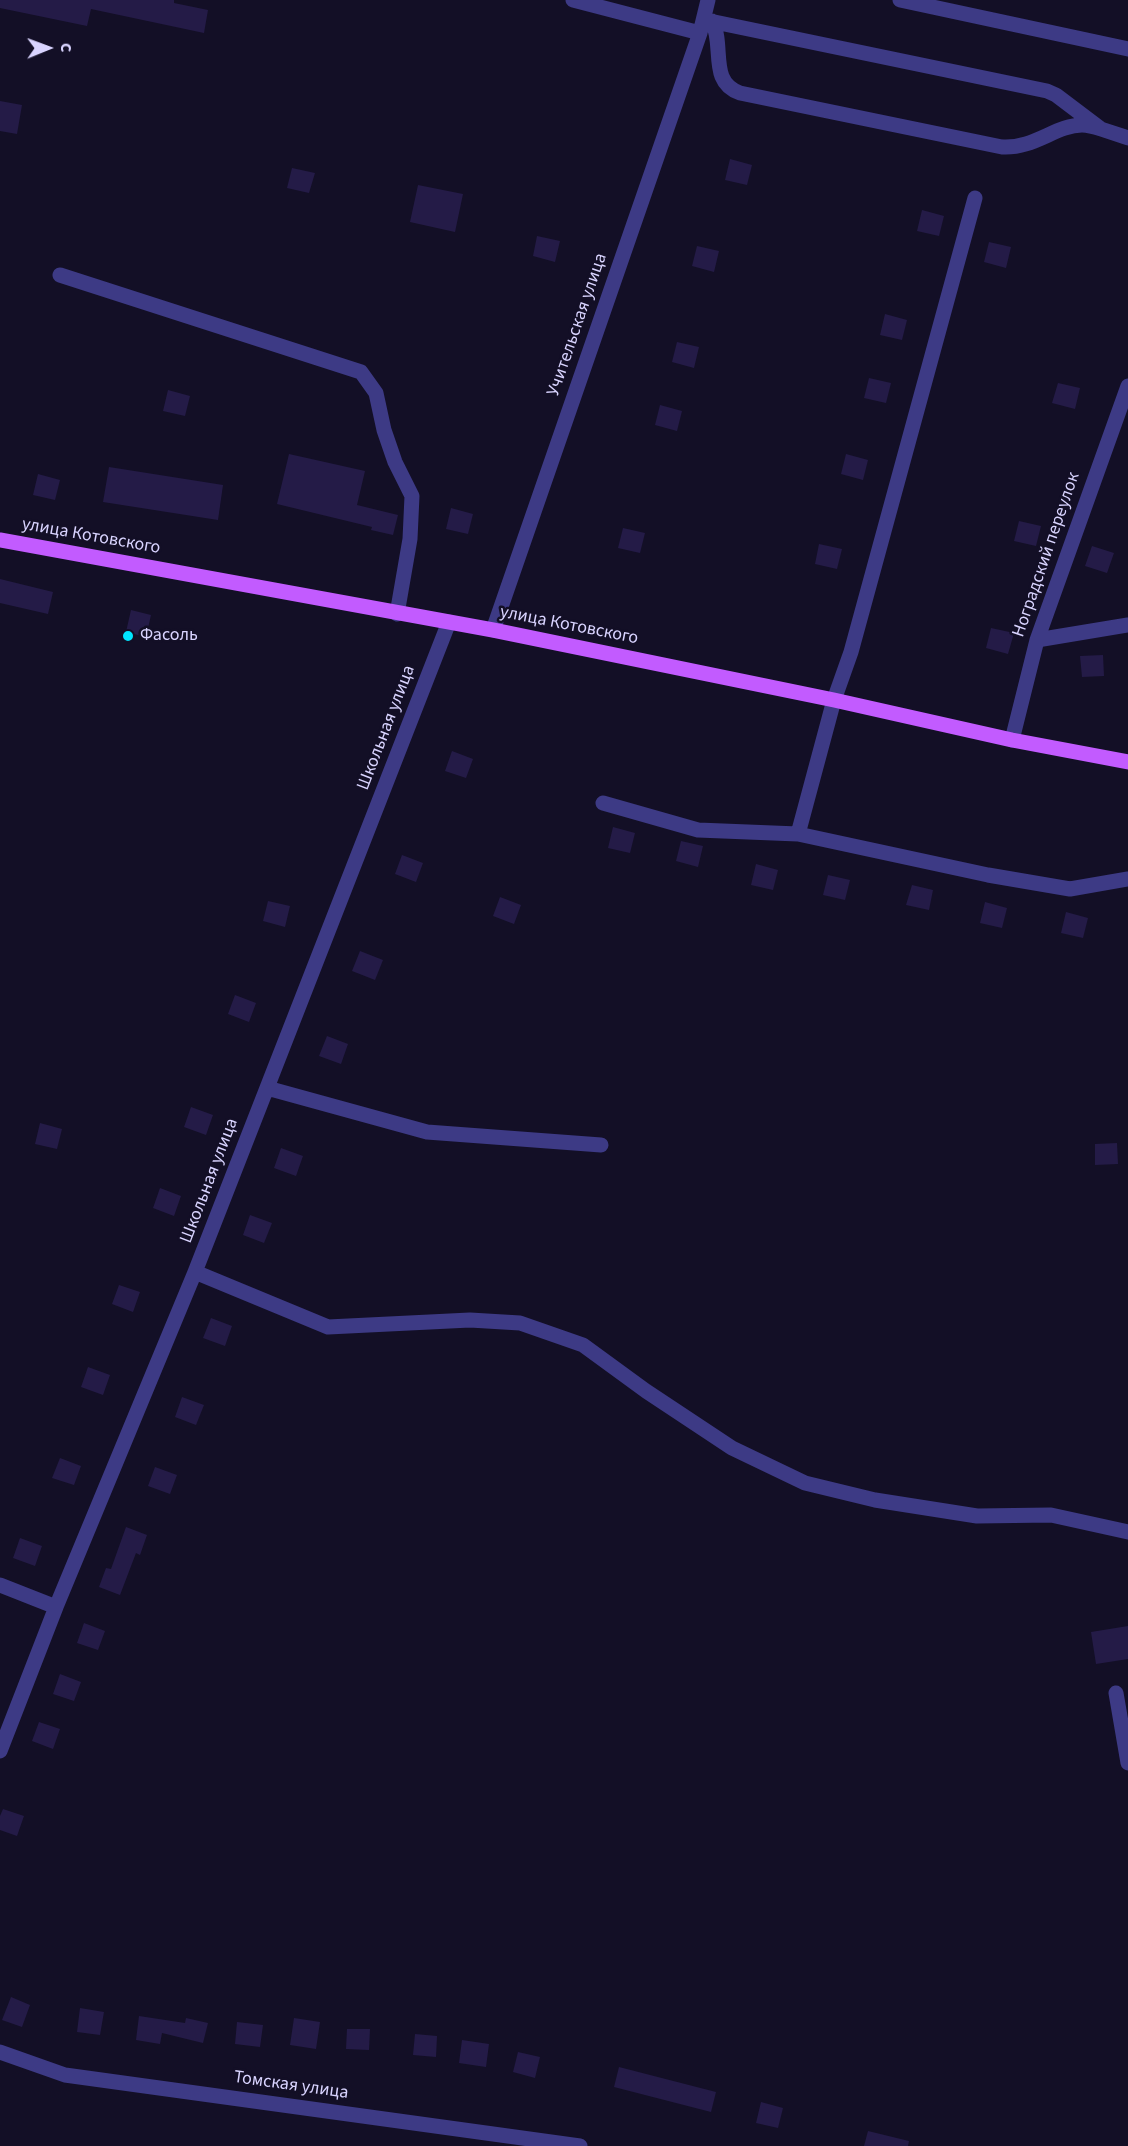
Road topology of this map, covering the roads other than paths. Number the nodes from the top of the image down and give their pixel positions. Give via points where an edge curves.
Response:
1 (573, 0) edge
2 (708, 0) edge
3 (900, 0) edge
4 (705, 24) junction
5 (1128, 50) edge
6 (1101, 129) junction
7 (1128, 138) edge
8 (975, 198) dead end
9 (60, 274) dead end
10 (1128, 386) edge
11 (0, 540) edge
12 (398, 614) junction
13 (449, 622) junction
14 (1128, 625) edge
15 (493, 630) junction
16 (1037, 640) junction
17 (834, 700) junction
18 (1012, 740) junction
19 (1128, 762) edge
20 (603, 803) dead end
21 (798, 834) junction
22 (1128, 879) edge
23 (267, 1088) junction
24 (601, 1144) dead end
25 (195, 1272) junction
26 (1128, 1532) edge
27 (0, 1585) edge
28 (56, 1607) junction
29 (1116, 1693) dead end
30 (0, 1751) edge
31 (1128, 1763) edge
32 (0, 2052) edge
33 (580, 2146) edge

1 - 4 street
2 - 4 street, Учительская улица
3 - 5 street
4 - 6 street via 1047,91
4 - 6 street via 717,34 723,82 740,93 1002,147 1016,148 1073,126
4 - 15 street, Учительская улица
6 - 7 street
8 - 17 street via 851,652
9 - 12 street via 361,372 376,393 394,462 412,496 410,539
10 - 16 street, Ноградский переулок
11 - 12 main road, улица Котовского
12 - 13 main road, улица Котовского
13 - 15 main road, улица Котовского
13 - 23 street, Школьная улица
14 - 16 street
15 - 17 main road, улица Котовского
16 - 18 street, Ноградский переулок
17 - 18 main road, улица Котовского
17 - 21 street
18 - 19 main road, улица Котовского
20 - 21 street via 698,830
21 - 22 street via 1070,889
23 - 24 street via 427,1132
23 - 25 street, Школьная улица
25 - 26 street via 328,1327 470,1320 520,1323 583,1345 732,1448 806,1483 875,1500 977,1516 1051,1515
25 - 28 street, Школьная улица
27 - 28 street
28 - 30 street, Школьная улица
29 - 31 street
32 - 33 street, Томская улица via 65,2075

